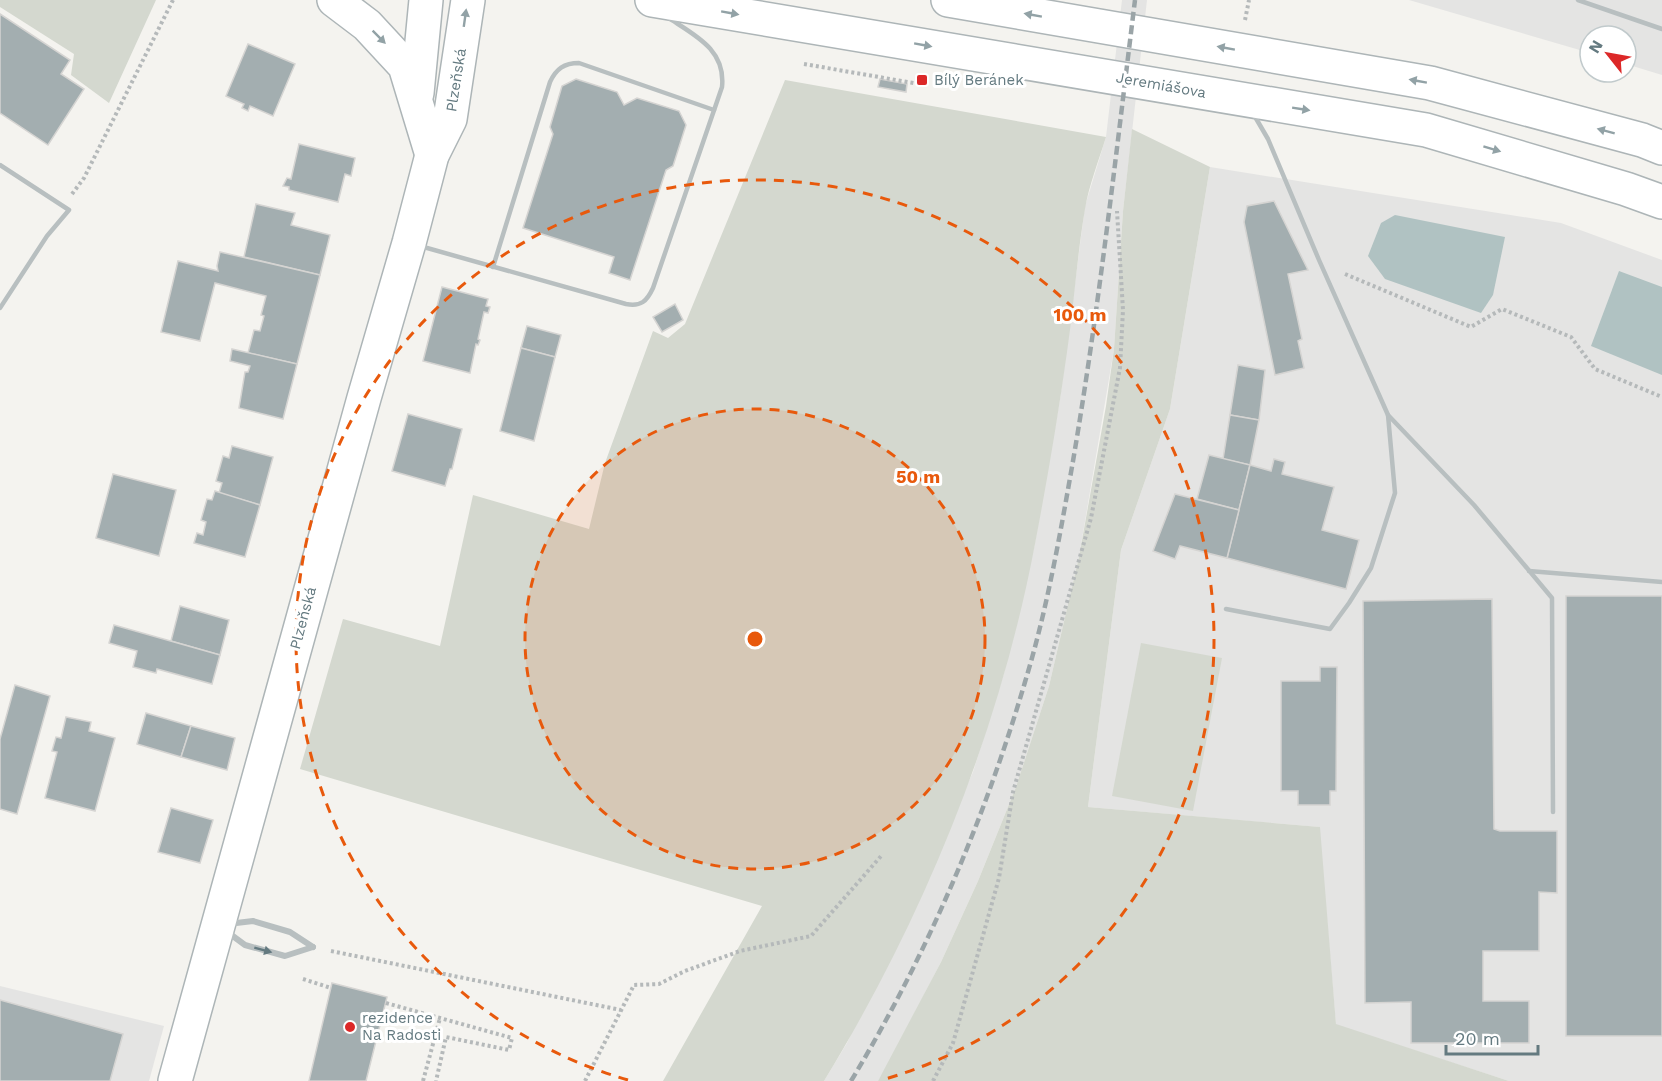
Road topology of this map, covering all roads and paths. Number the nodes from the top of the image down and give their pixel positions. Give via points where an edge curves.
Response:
1 (173, 0) edge
2 (334, 0) edge
3 (426, 0) edge
4 (468, 0) edge
5 (642, 0) edge
6 (948, 0) edge
7 (1249, 0) edge
8 (1578, 0) edge
9 (655, 6) edge
10 (1244, 26) dead end
11 (1662, 29) edge
12 (804, 64) dead end
13 (925, 85) dead end
14 (1244, 99) junction
15 (416, 104) junction
16 (714, 110) junction
17 (1662, 148) edge
18 (432, 155) junction
19 (0, 165) edge
20 (84, 178) dead end
21 (1662, 202) edge
22 (1117, 211) dead end
23 (409, 243) junction
24 (1318, 260) junction
25 (493, 267) junction
26 (0, 308) edge
27 (1662, 397) edge
28 (1388, 415) junction
29 (1529, 571) junction
30 (1662, 582) edge
31 (1226, 609) dead end
32 (1553, 812) dead end
33 (882, 855) dead end
34 (218, 925) junction
35 (313, 947) junction
36 (303, 979) dead end
37 (331, 988) dead end
38 (386, 1003) dead end
39 (621, 1010) junction
40 (440, 1018) junction
41 (175, 1081) edge
42 (423, 1081) edge
43 (436, 1081) edge
44 (585, 1081) edge
45 (933, 1081) edge

1 - 20 path
2 -> 15 main road via 367,25 405,66
3 - 15 main road
18 -> 4 main road, Plzeňská via 450,119
5 - 9 lane
17 -> 6 main road via 1430,83
7 - 10 path
8 - 11 lane
9 -> 14 main road, Jeremiášova
9 - 16 lane via 712,49 723,77
12 - 13 path
14 -> 21 main road, Jeremiášova via 1426,129
14 - 24 lane via 1268,139
15 - 18 main road
16 - 25 lane via 653,288 643,304 634,306
16 - 25 lane via 579,63 564,65 550,82
18 - 23 main road, Plzeňská
19 - 26 lane via 69,210 47,236
22 - 45 path via 1123,310 1120,368 1091,518 1013,792 999,878 953,1043
23 - 25 lane
23 - 34 main road, Plzeňská
24 - 27 path via 1471,327 1502,309 1571,338 1595,369
24 - 28 lane
28 - 29 lane via 1474,505
28 - 31 lane via 1395,492 1371,568 1330,629
29 - 30 lane
29 - 32 lane via 1552,598
33 - 39 path via 811,936 740,951 659,984 634,985
34 - 35 street via 253,921 290,932
34 -> 35 street via 245,945 285,956
34 - 41 main road, Plzeňská
35 - 39 path
36 - 37 path
38 - 40 path
39 - 44 path
40 - 42 path
40 - 43 path via 512,1038 509,1050 446,1037

